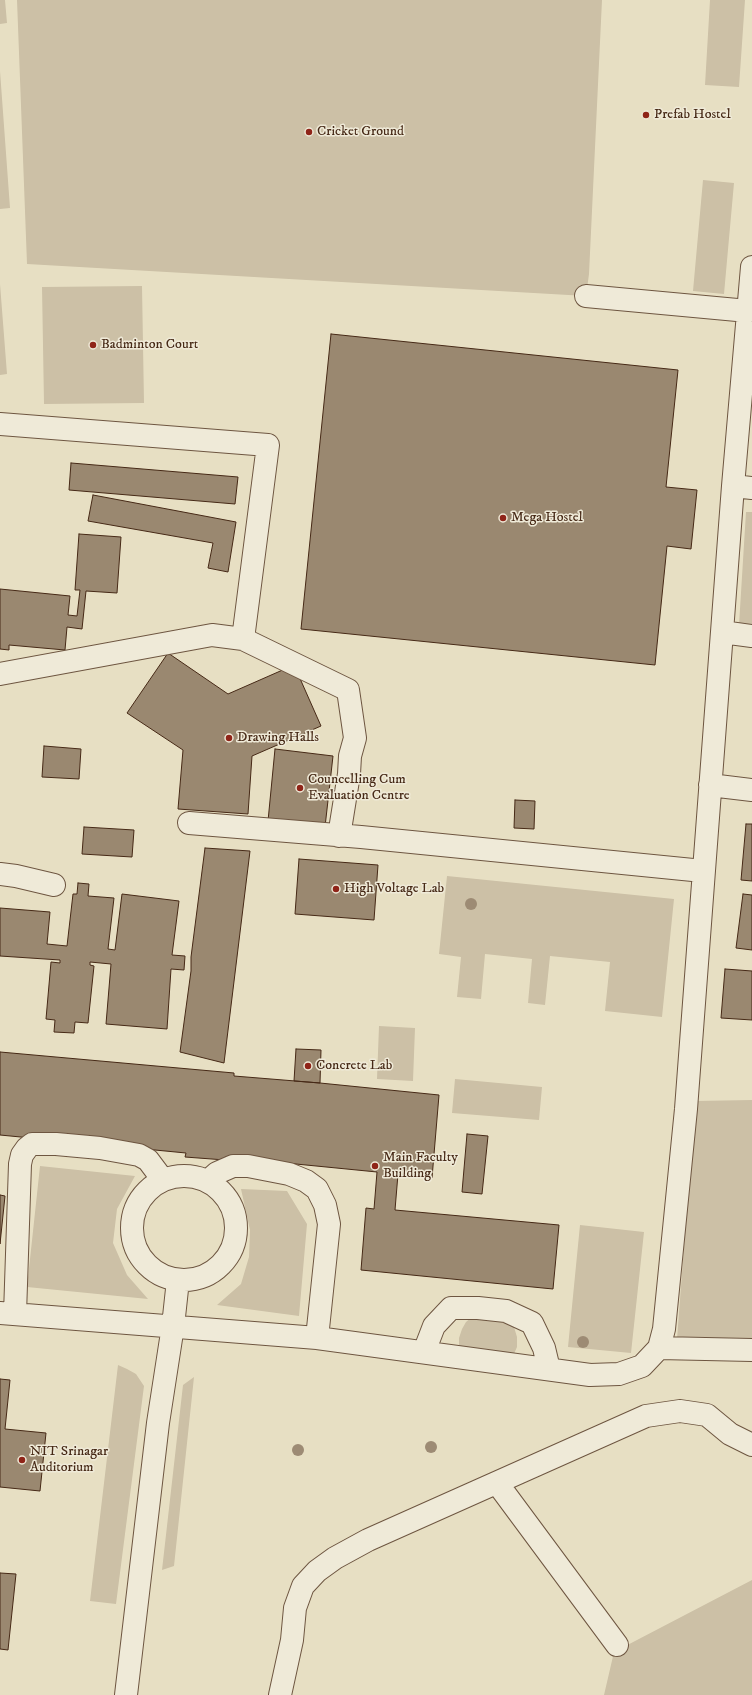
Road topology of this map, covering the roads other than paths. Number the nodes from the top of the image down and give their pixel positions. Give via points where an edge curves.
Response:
1 (752, 267) edge
2 (586, 296) dead end
3 (749, 318) edge
4 (0, 424) edge
5 (742, 487) edge
6 (722, 632) junction
7 (752, 636) edge
8 (243, 639) junction
9 (0, 674) edge
10 (710, 785) junction
11 (752, 790) edge
12 (189, 823) dead end
13 (339, 836) junction
14 (703, 871) junction
15 (0, 874) edge
16 (54, 885) dead end
17 (163, 1180) junction
18 (208, 1181) junction
19 (178, 1280) junction
20 (8, 1314) edge
21 (173, 1326) junction
22 (317, 1338) junction
23 (659, 1348) junction
24 (752, 1350) edge
25 (424, 1352) junction
26 (548, 1369) junction
27 (752, 1445) edge
28 (497, 1483) junction
29 (617, 1645) dead end
30 (126, 1695) edge
31 (280, 1695) edge

1 - 3 street
2 - 3 street
3 - 5 street
4 - 8 street via 268,445
5 - 6 street
6 - 7 street
6 - 10 street
8 - 9 street via 212,635
8 - 13 street via 348,690 354,738
10 - 11 street
10 - 14 street
12 - 13 street
13 - 14 street
14 - 23 street via 686,1109 664,1329
15 - 16 street
17 - 18 street via 178,1176 194,1176
17 - 19 street via 150,1188 140,1200 131,1230 134,1245 141,1259 151,1270 164,1277
17 - 20 street via 148,1160 139,1155 56,1144 32,1144 27,1148 20,1164
18 - 19 street via 220,1190 235,1216 234,1245 218,1269 192,1280
18 - 22 street via 217,1173 233,1166 248,1166 289,1174 306,1180 317,1189 329,1224
19 - 21 street
20 - 21 street
21 - 22 street
21 - 30 street via 158,1423
22 - 25 street
23 - 24 street
23 - 26 street via 642,1366 619,1374 590,1375
25 - 26 street
25 - 26 street via 434,1326 451,1308 506,1311 532,1323 544,1348
27 - 28 street via 730,1434 707,1415 680,1411 646,1416
28 - 29 street
28 - 31 street via 368,1540 317,1571 303,1586 295,1608 292,1640

